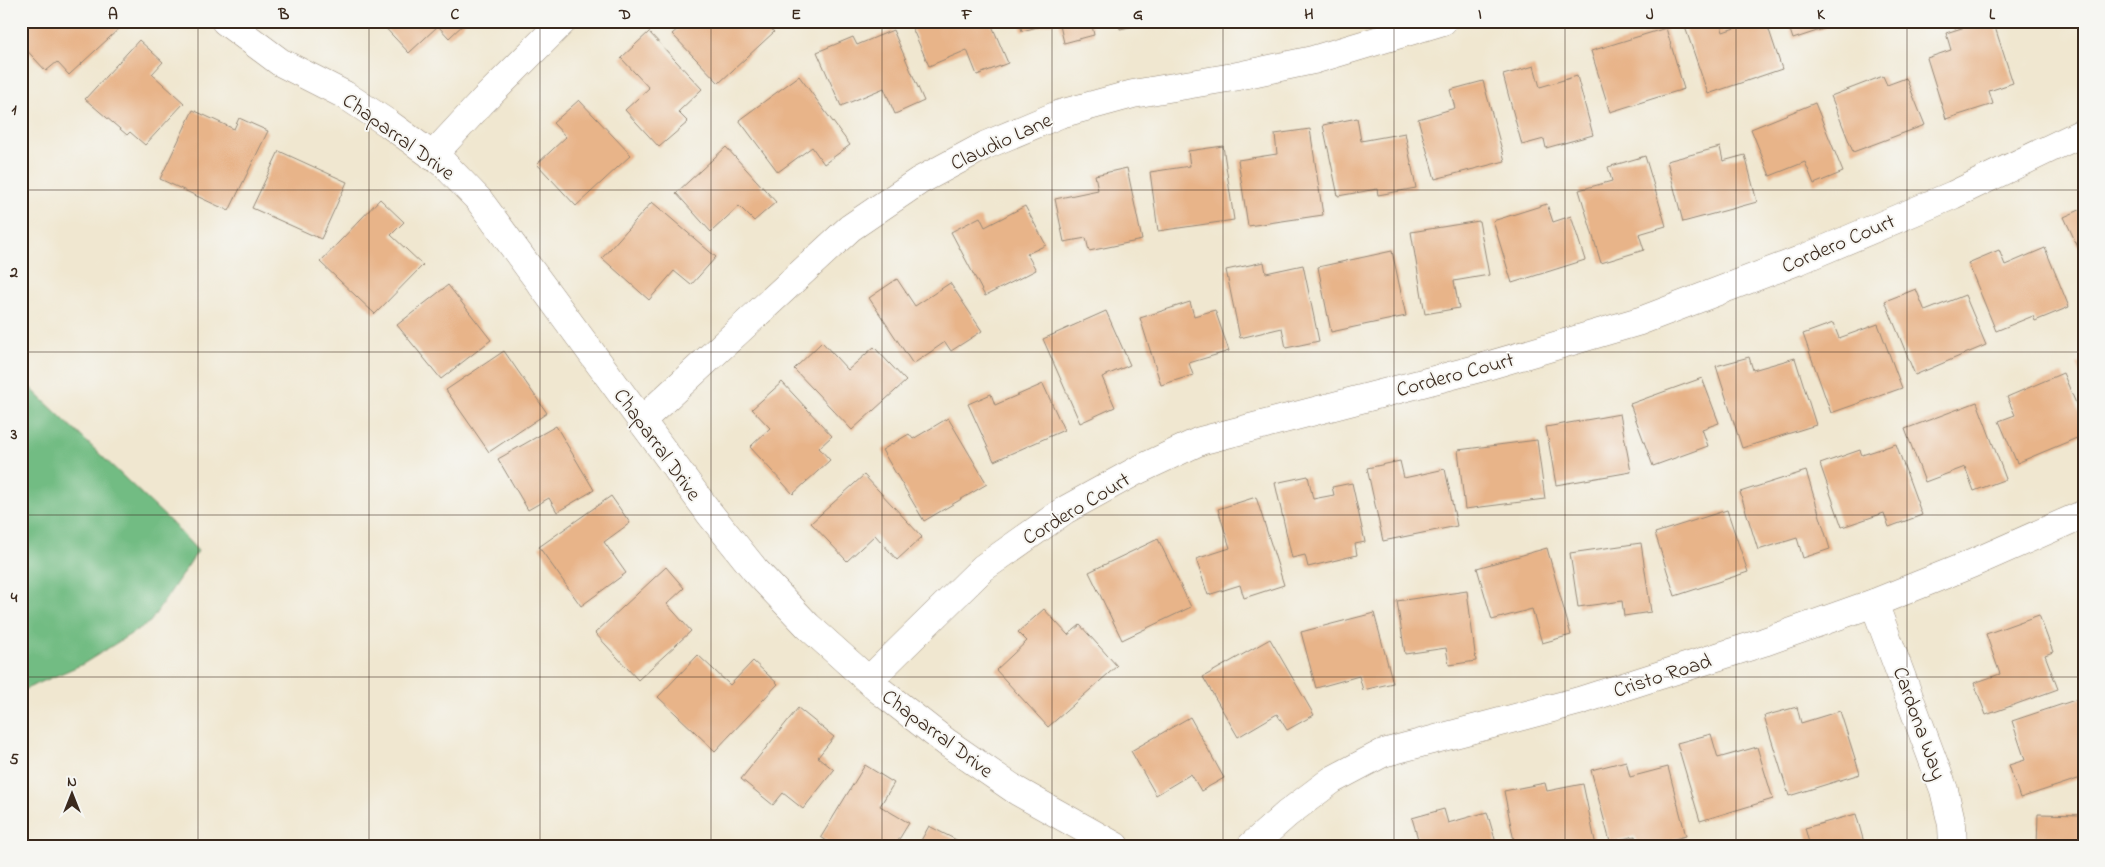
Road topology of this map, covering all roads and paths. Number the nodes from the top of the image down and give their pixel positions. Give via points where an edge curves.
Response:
1 (225, 21) edge
2 (563, 21) edge
3 (1442, 21) edge
4 (2084, 132) edge
5 (432, 156) junction
6 (641, 421) junction
7 (2084, 514) edge
8 (1874, 603) junction
9 (869, 680) junction
10 (1115, 846) edge
11 (1251, 846) edge
12 (1953, 846) edge

1 - 5 street, Chaparral Drive via 280,62 344,95
2 - 5 street
3 - 6 street, Claudio Lane via 1313,60 1133,94 1060,114 986,145 918,180 850,228
4 - 9 street, Cordero Court via 1953,195 1640,321 1480,368 1200,441 1065,510 983,568
5 - 6 street, Chaparral Drive via 479,200
6 - 9 street, Chaparral Drive via 755,570 808,626
7 - 8 street, Cristo Road
8 - 11 street, Cristo Road via 1578,701 1383,753 1332,780
8 - 12 street, Cardona Way via 1944,790
9 - 10 street, Chaparral Drive via 946,742 1018,791

